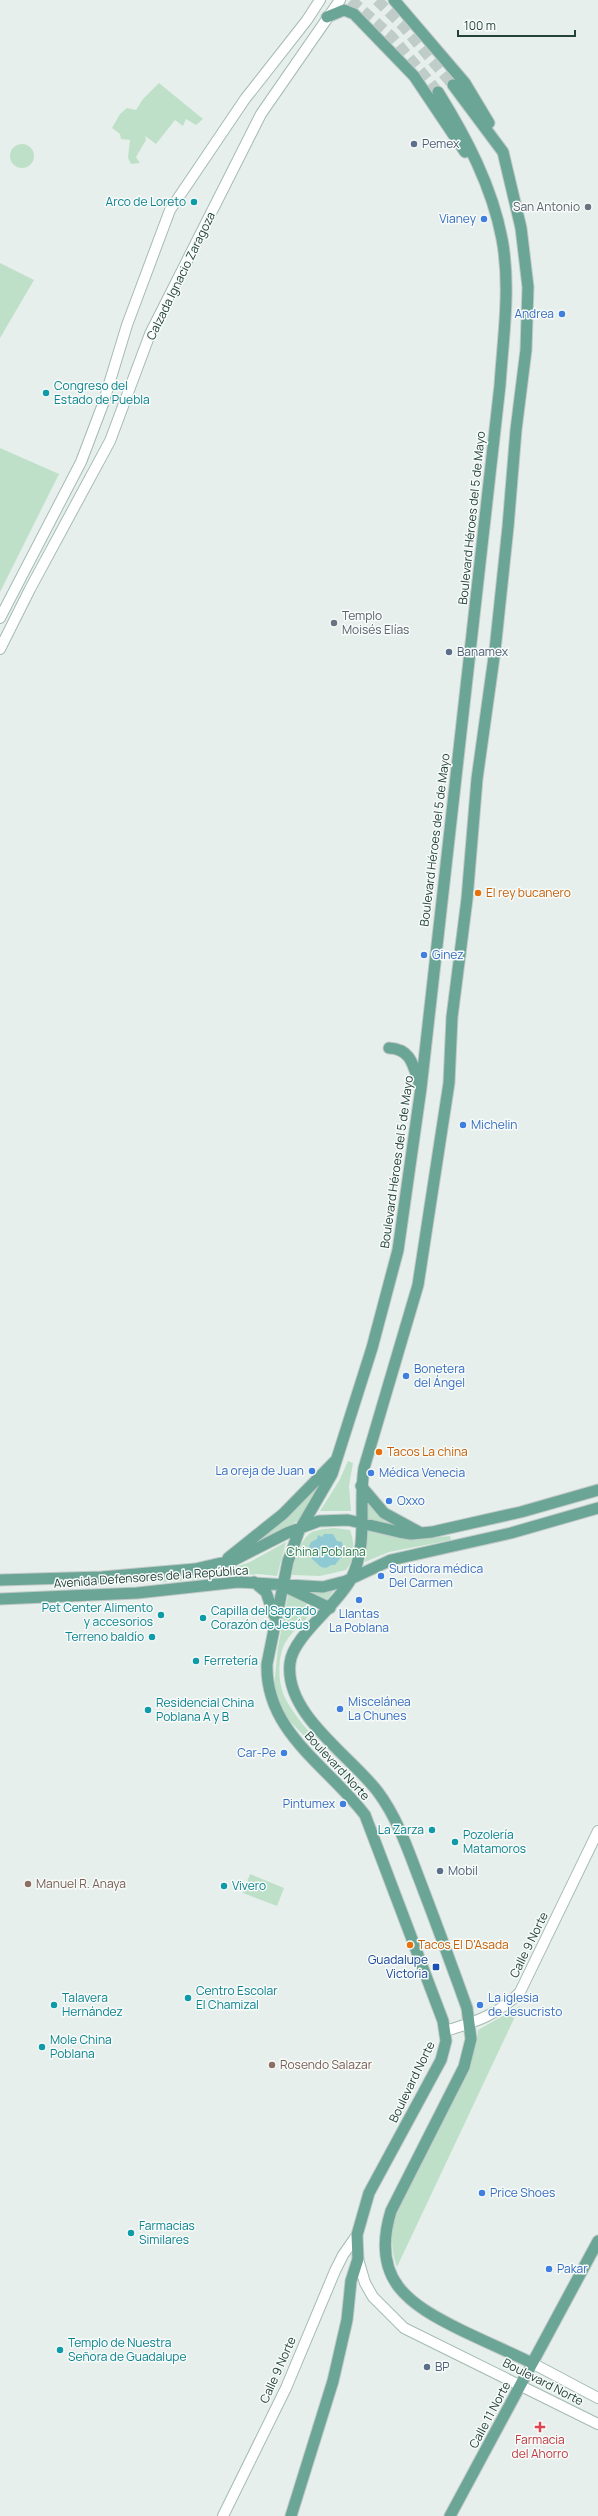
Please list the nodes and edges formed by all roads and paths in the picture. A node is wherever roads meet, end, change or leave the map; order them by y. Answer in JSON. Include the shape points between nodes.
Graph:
{"nodes":[{"id":1,"x":320,"y":0,"type":"edge"},
{"id":2,"x":340,"y":0,"type":"edge"},
{"id":3,"x":394,"y":0,"type":"edge"},
{"id":4,"x":327,"y":17,"type":"junction"},
{"id":5,"x":453,"y":85,"type":"tunnel mouth"},
{"id":6,"x":438,"y":92,"type":"tunnel mouth"},
{"id":7,"x":503,"y":152,"type":"junction"},
{"id":8,"x":488,"y":187,"type":"junction"},
{"id":9,"x":0,"y":618,"type":"edge"},
{"id":10,"x":0,"y":649,"type":"edge"},
{"id":11,"x":389,"y":1048,"type":"dead end"},
{"id":12,"x":421,"y":1088,"type":"junction"},
{"id":13,"x":337,"y":1459,"type":"junction"},
{"id":14,"x":361,"y":1486,"type":"junction"},
{"id":15,"x":598,"y":1490,"type":"edge"},
{"id":16,"x":598,"y":1508,"type":"edge"},
{"id":17,"x":361,"y":1522,"type":"junction"},
{"id":18,"x":302,"y":1527,"type":"junction"},
{"id":19,"x":422,"y":1533,"type":"junction"},
{"id":20,"x":391,"y":1560,"type":"junction"},
{"id":21,"x":218,"y":1565,"type":"junction"},
{"id":22,"x":0,"y":1580,"type":"edge"},
{"id":23,"x":350,"y":1580,"type":"junction"},
{"id":24,"x":253,"y":1581,"type":"junction"},
{"id":25,"x":282,"y":1584,"type":"junction"},
{"id":26,"x":0,"y":1598,"type":"edge"},
{"id":27,"x":330,"y":1608,"type":"junction"},
{"id":28,"x":275,"y":1622,"type":"junction"},
{"id":29,"x":598,"y":1831,"type":"edge"},
{"id":30,"x":470,"y":2024,"type":"junction"},
{"id":31,"x":445,"y":2031,"type":"junction"},
{"id":32,"x":357,"y":2235,"type":"junction"},
{"id":33,"x":598,"y":2241,"type":"edge"},
{"id":34,"x":358,"y":2259,"type":"junction"},
{"id":35,"x":532,"y":2363,"type":"junction"},
{"id":36,"x":520,"y":2385,"type":"junction"},
{"id":37,"x":598,"y":2398,"type":"edge"},
{"id":38,"x":598,"y":2424,"type":"edge"},
{"id":39,"x":223,"y":2516,"type":"edge"},
{"id":40,"x":292,"y":2516,"type":"edge"},
{"id":41,"x":450,"y":2516,"type":"edge"}],
"edges":[{"from":1,"to":9,"type":"main road","via":[[245,99],[170,210],[127,325],[103,404],[81,462]]},
{"from":2,"to":4,"type":"main road","name":"Calzada Ignacio Zaragoza"},
{"from":3,"to":7,"type":"main road","via":[[465,83]]},
{"from":4,"to":8,"type":"main road","via":[[344,10],[354,14],[414,76]]},
{"from":4,"to":10,"type":"main road","name":"Calzada Ignacio Zaragoza","via":[[261,114],[150,334],[110,441]]},
{"from":5,"to":7,"type":"main road"},
{"from":6,"to":8,"type":"main road","name":"Boulevard Héroes del 5 de Mayo","via":[[461,129]]},
{"from":7,"to":14,"type":"main road","via":[[521,228],[528,287],[526,350],[508,527],[477,779],[467,899],[452,1017],[449,1083],[418,1285],[364,1468]]},
{"from":8,"to":12,"type":"main road","name":"Boulevard Héroes del 5 de Mayo","via":[[502,240],[506,284],[500,385]]},
{"from":11,"to":12,"type":"main road","via":[[401,1050],[409,1056]]},
{"from":12,"to":13,"type":"main road","name":"Boulevard Héroes del 5 de Mayo","via":[[398,1250],[370,1356]]},
{"from":13,"to":18,"type":"main road","name":"Boulevard Héroes del 5 de Mayo","via":[[328,1483]]},
{"from":13,"to":21,"type":"main road","via":[[283,1514]]},
{"from":14,"to":17,"type":"main road"},
{"from":14,"to":19,"type":"main road","via":[[384,1513]]},
{"from":15,"to":19,"type":"main road","name":"Avenida Defensores de la República","via":[[521,1512]]},
{"from":16,"to":20,"type":"main road","via":[[511,1533]]},
{"from":17,"to":18,"type":"main road","name":"Avenida Defensores de la República","via":[[333,1520]]},
{"from":17,"to":19,"type":"main road","name":"Avenida Defensores de la República","via":[[399,1532]]},
{"from":17,"to":23,"type":"main road","via":[[362,1547]]},
{"from":18,"to":21,"type":"main road","name":"Avenida Defensores de la República","via":[[248,1554]]},
{"from":18,"to":25,"type":"main road","name":"Boulevard Héroes del 5 de Mayo"},
{"from":20,"to":23,"type":"main road","name":"Avenida Defensores de la República"},
{"from":20,"to":27,"type":"main road"},
{"from":21,"to":22,"type":"main road","name":"Avenida Defensores de la República","via":[[140,1575]]},
{"from":23,"to":25,"type":"main road","name":"Avenida Defensores de la República","via":[[323,1587]]},
{"from":23,"to":27,"type":"main road","name":"Boulevard Norte"},
{"from":24,"to":25,"type":"main road","name":"Avenida Defensores de la República"},
{"from":24,"to":26,"type":"main road","name":"Avenida Defensores de la República","via":[[137,1593]]},
{"from":24,"to":28,"type":"main road","via":[[262,1587],[270,1598]]},
{"from":25,"to":27,"type":"main road"},
{"from":25,"to":28,"type":"main road","name":"Boulevard Norte"},
{"from":27,"to":30,"type":"main road","name":"Boulevard Norte","via":[[295,1647],[290,1663],[292,1686],[302,1709],[370,1782],[392,1815],[430,1908],[467,2008]]},
{"from":28,"to":31,"type":"main road","name":"Boulevard Norte","via":[[267,1679],[275,1710],[291,1734],[365,1815],[428,1978]]},
{"from":29,"to":30,"type":"main road","name":"Calle 9 Norte","via":[[520,1992],[509,2004]]},
{"from":30,"to":31,"type":"main road","name":"Calle 9 Norte"},
{"from":30,"to":35,"type":"main road","name":"Boulevard Norte","via":[[471,2039],[464,2067],[391,2211],[387,2225],[386,2252],[393,2279],[411,2302],[427,2314]]},
{"from":31,"to":32,"type":"main road","name":"Boulevard Norte","via":[[445,2051],[369,2193]]},
{"from":32,"to":34,"type":"main road","name":"Boulevard Norte"},
{"from":32,"to":39,"type":"main road","name":"Calle 9 Norte","via":[[335,2271],[286,2388]]},
{"from":33,"to":35,"type":"main road","name":"Calle 11 Norte"},
{"from":34,"to":36,"type":"main road","name":"Boulevard Norte","via":[[365,2283],[373,2297],[404,2328]]},
{"from":34,"to":40,"type":"main road","via":[[351,2281],[347,2320],[333,2381]]},
{"from":35,"to":36,"type":"main road","name":"Calle 11 Norte"},
{"from":35,"to":37,"type":"main road","name":"Boulevard Norte"},
{"from":36,"to":38,"type":"main road","name":"Boulevard Norte"},
{"from":36,"to":41,"type":"main road","name":"Calle 11 Norte"}]}
